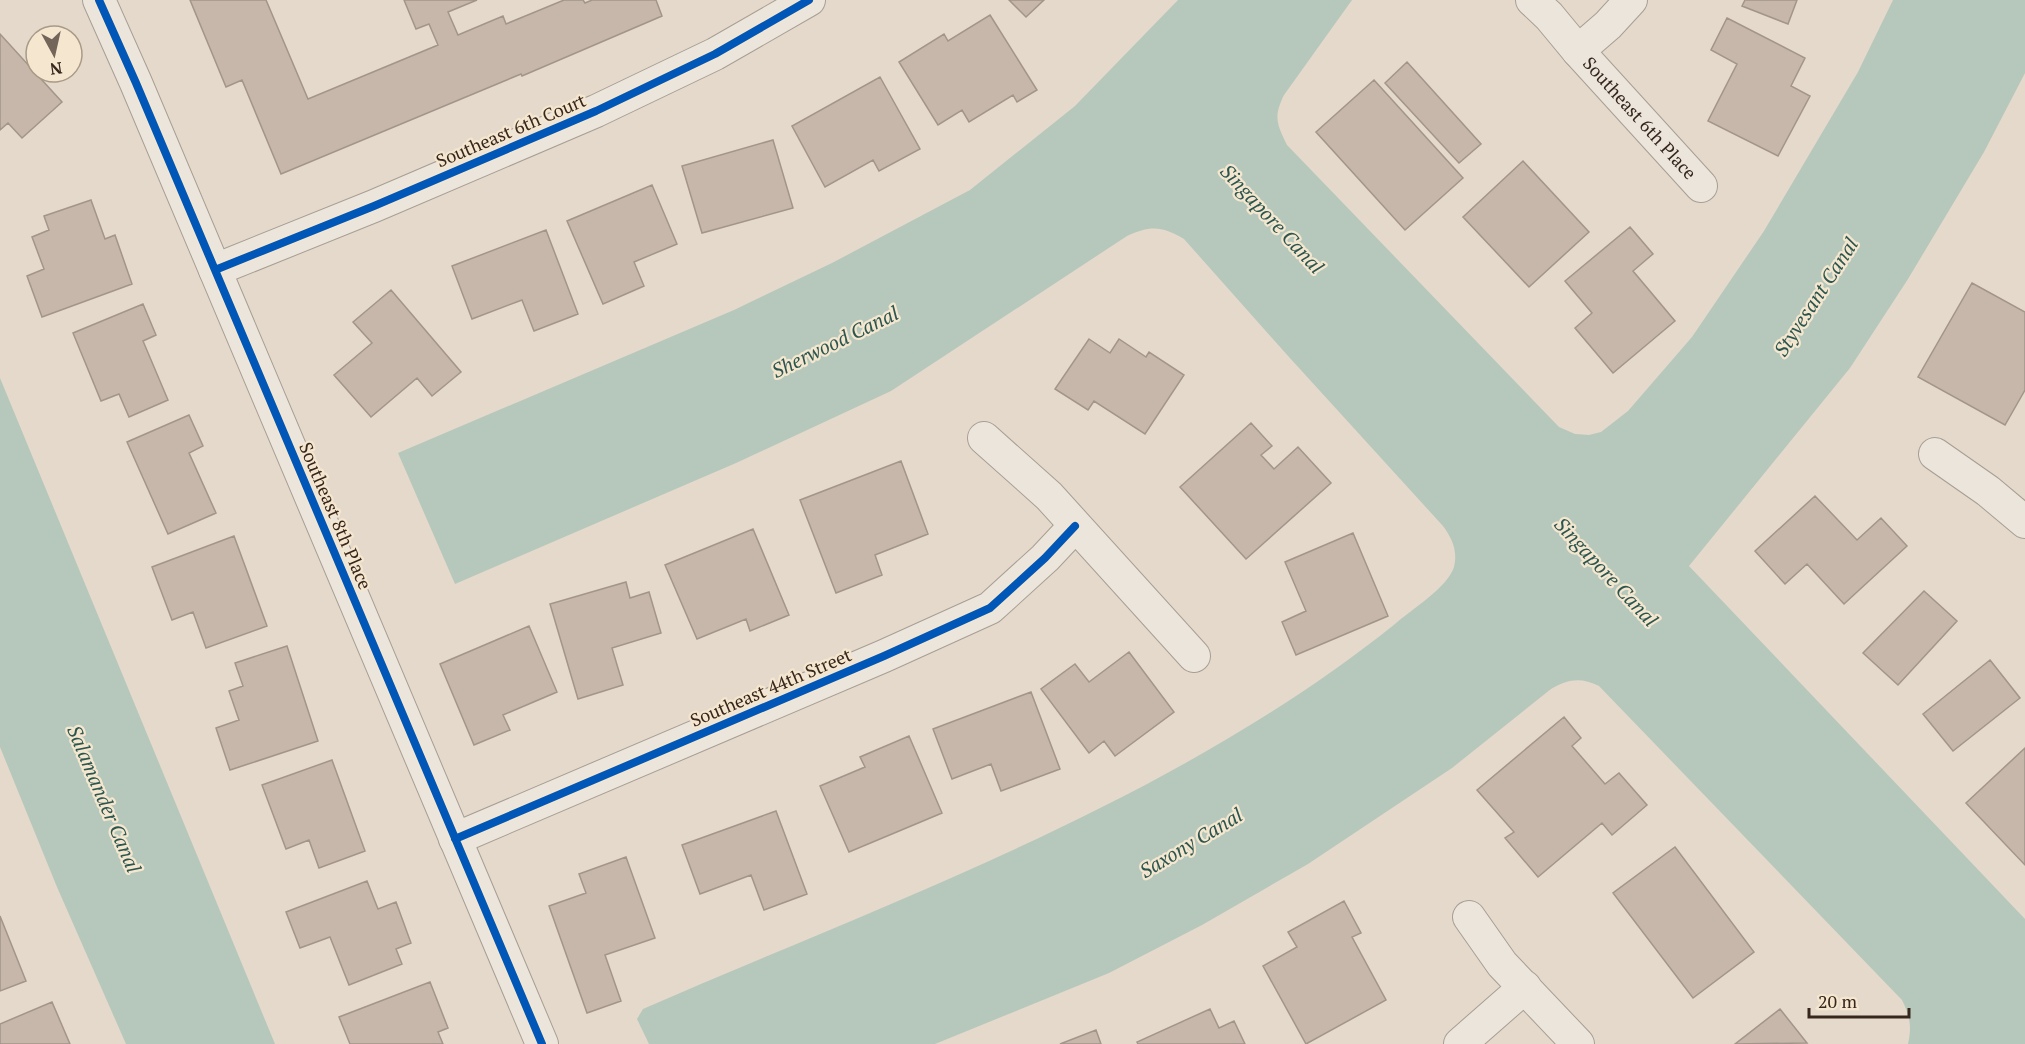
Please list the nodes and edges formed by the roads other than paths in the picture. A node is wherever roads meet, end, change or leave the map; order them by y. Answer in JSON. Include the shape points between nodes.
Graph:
{"nodes":[{"id":1,"x":99,"y":0,"type":"edge"},
{"id":2,"x":809,"y":0,"type":"edge"},
{"id":3,"x":1532,"y":0,"type":"edge"},
{"id":4,"x":1631,"y":0,"type":"edge"},
{"id":5,"x":1578,"y":51,"type":"junction"},
{"id":6,"x":1701,"y":186,"type":"dead end"},
{"id":7,"x":215,"y":270,"type":"junction"},
{"id":8,"x":984,"y":438,"type":"dead end"},
{"id":9,"x":1935,"y":454,"type":"dead end"},
{"id":10,"x":2024,"y":520,"type":"edge"},
{"id":11,"x":1075,"y":526,"type":"junction"},
{"id":12,"x":1194,"y":656,"type":"dead end"},
{"id":13,"x":456,"y":839,"type":"junction"},
{"id":14,"x":1469,"y":917,"type":"dead end"},
{"id":15,"x":1525,"y":987,"type":"junction"},
{"id":16,"x":542,"y":1044,"type":"edge"},
{"id":17,"x":1460,"y":1044,"type":"edge"},
{"id":18,"x":1578,"y":1044,"type":"edge"}],
"edges":[{"from":1,"to":7,"type":"street","name":"Southeast 8th Place"},
{"from":2,"to":7,"type":"street","name":"Southeast 6th Court","via":[[715,54],[596,111]]},
{"from":3,"to":5,"type":"street","name":"Southeast 6th Place"},
{"from":4,"to":5,"type":"street","name":"Southeast 6th Place"},
{"from":5,"to":6,"type":"street","name":"Southeast 6th Place"},
{"from":7,"to":13,"type":"street","name":"Southeast 8th Place"},
{"from":8,"to":11,"type":"street","via":[[1049,496]]},
{"from":9,"to":10,"type":"street"},
{"from":11,"to":12,"type":"street"},
{"from":11,"to":13,"type":"street","name":"Southeast 44th Street","via":[[990,608]]},
{"from":13,"to":16,"type":"street","name":"Southeast 8th Place"},
{"from":14,"to":15,"type":"street","via":[[1502,964]]},
{"from":15,"to":17,"type":"street"},
{"from":15,"to":18,"type":"street"}]}
